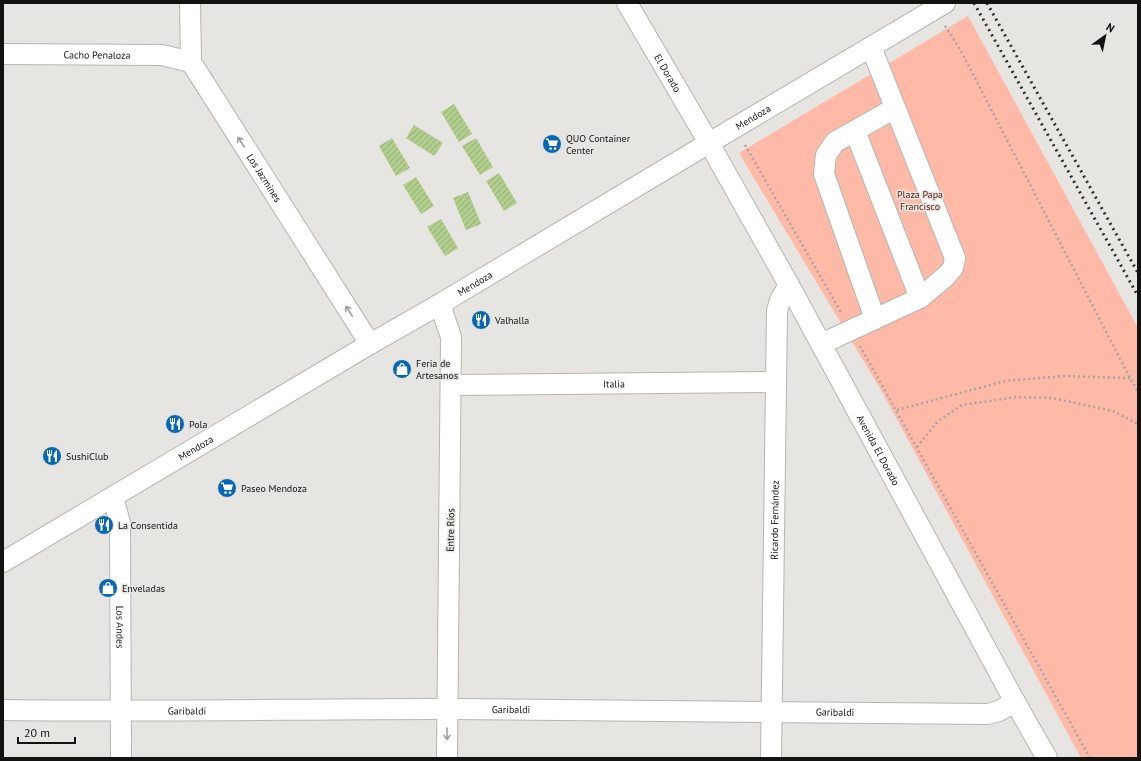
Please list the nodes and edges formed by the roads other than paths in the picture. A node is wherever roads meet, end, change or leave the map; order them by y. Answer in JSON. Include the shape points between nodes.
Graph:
{"nodes":[{"id":1,"x":190,"y":3,"type":"edge"},
{"id":2,"x":627,"y":3,"type":"edge"},
{"id":3,"x":940,"y":6,"type":"edge"},
{"id":4,"x":871,"y":47,"type":"junction"},
{"id":5,"x":3,"y":54,"type":"edge"},
{"id":6,"x":190,"y":62,"type":"junction"},
{"id":7,"x":895,"y":108,"type":"junction"},
{"id":8,"x":855,"y":131,"type":"junction"},
{"id":9,"x":709,"y":142,"type":"junction"},
{"id":10,"x":789,"y":285,"type":"junction"},
{"id":11,"x":920,"y":298,"type":"junction"},
{"id":12,"x":440,"y":304,"type":"junction"},
{"id":13,"x":875,"y":319,"type":"junction"},
{"id":14,"x":370,"y":344,"type":"junction"},
{"id":15,"x":821,"y":344,"type":"junction"},
{"id":16,"x":776,"y":382,"type":"junction"},
{"id":17,"x":451,"y":385,"type":"junction"},
{"id":18,"x":113,"y":496,"type":"junction"},
{"id":19,"x":3,"y":562,"type":"edge"},
{"id":20,"x":1015,"y":702,"type":"junction"},
{"id":21,"x":447,"y":709,"type":"junction"},
{"id":22,"x":3,"y":710,"type":"edge"},
{"id":23,"x":121,"y":711,"type":"junction"},
{"id":24,"x":771,"y":711,"type":"junction"},
{"id":25,"x":121,"y":758,"type":"edge"},
{"id":26,"x":447,"y":758,"type":"edge"},
{"id":27,"x":771,"y":758,"type":"edge"},
{"id":28,"x":1047,"y":758,"type":"edge"}],
"edges":[{"from":1,"to":6,"type":"street"},
{"from":2,"to":9,"type":"street","name":"El Dorado"},
{"from":3,"to":4,"type":"street","name":"Mendoza"},
{"from":4,"to":7,"type":"street"},
{"from":4,"to":9,"type":"street","name":"Mendoza"},
{"from":5,"to":6,"type":"street","name":"Cacho Penaloza","via":[[162,56]]},
{"from":14,"to":6,"type":"street","name":"Los Jazmines","one_way":true},
{"from":7,"to":8,"type":"street"},
{"from":7,"to":11,"type":"street","via":[[955,258],[953,268],[946,276]]},
{"from":8,"to":11,"type":"street"},
{"from":8,"to":13,"type":"street","via":[[836,142],[826,155],[824,174]]},
{"from":9,"to":10,"type":"street","name":"Avenida El Dorado"},
{"from":9,"to":12,"type":"street","name":"Mendoza"},
{"from":10,"to":15,"type":"street","name":"Avenida El Dorado"},
{"from":10,"to":16,"type":"street","name":"Ricardo Fernández","via":[[777,311]]},
{"from":11,"to":13,"type":"street"},
{"from":12,"to":14,"type":"street","name":"Mendoza"},
{"from":12,"to":17,"type":"street","name":"Entre Ríos","via":[[451,337]]},
{"from":13,"to":15,"type":"street"},
{"from":14,"to":18,"type":"street","name":"Mendoza"},
{"from":15,"to":20,"type":"street","name":"Avenida El Dorado"},
{"from":16,"to":17,"type":"street","name":"Italia"},
{"from":16,"to":24,"type":"street","name":"Ricardo Fernández"},
{"from":17,"to":21,"type":"street","name":"Entre Ríos"},
{"from":18,"to":19,"type":"street","name":"Mendoza"},
{"from":18,"to":23,"type":"street","name":"Los Andes","via":[[120,523]]},
{"from":20,"to":24,"type":"street","name":"Garibaldi","via":[[988,714]]},
{"from":20,"to":28,"type":"street","name":"Avenida El Dorado"},
{"from":21,"to":23,"type":"street","name":"Garibaldi"},
{"from":21,"to":24,"type":"street","name":"Garibaldi"},
{"from":21,"to":26,"type":"street","name":"Entre Ríos","one_way":true},
{"from":22,"to":23,"type":"street","name":"Garibaldi"},
{"from":23,"to":25,"type":"street","name":"Los Andes"},
{"from":24,"to":27,"type":"street","name":"Ricardo Fernández"}]}
